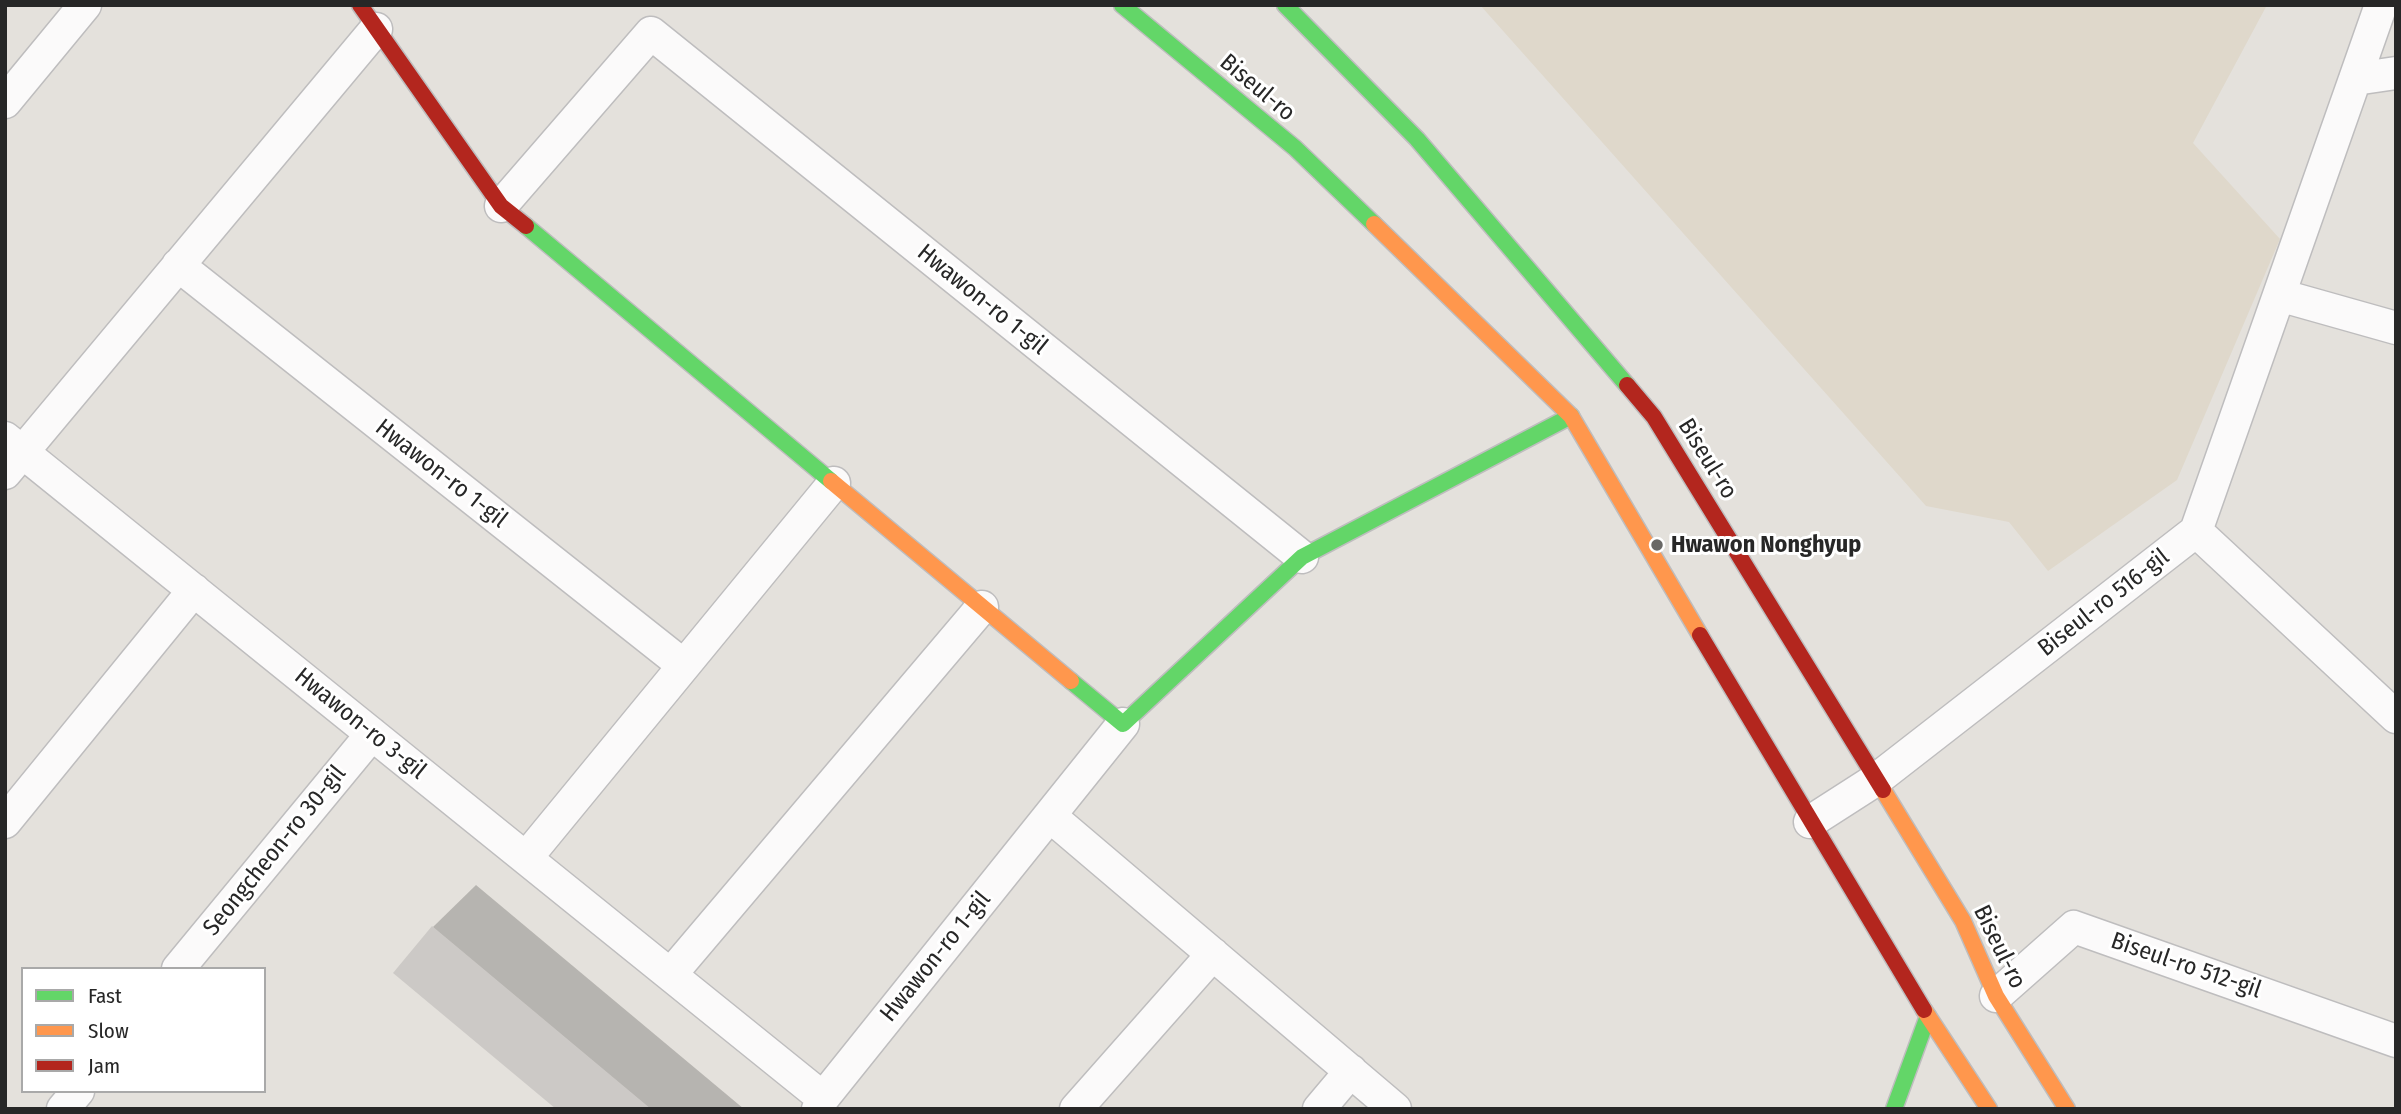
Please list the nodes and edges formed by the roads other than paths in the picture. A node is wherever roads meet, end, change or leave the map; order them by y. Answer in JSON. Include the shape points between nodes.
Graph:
{"nodes":[{"id":1,"x":85,"y":5,"type":"edge"},
{"id":2,"x":1122,"y":5,"type":"edge"},
{"id":3,"x":1285,"y":5,"type":"edge"},
{"id":4,"x":2381,"y":5,"type":"edge"},
{"id":5,"x":368,"y":17,"type":"edge"},
{"id":6,"x":2396,"y":73,"type":"edge"},
{"id":7,"x":2355,"y":79,"type":"junction"},
{"id":8,"x":5,"y":102,"type":"edge"},
{"id":9,"x":501,"y":206,"type":"junction"},
{"id":10,"x":178,"y":265,"type":"junction"},
{"id":11,"x":2279,"y":295,"type":"junction"},
{"id":12,"x":2396,"y":328,"type":"edge"},
{"id":13,"x":1571,"y":416,"type":"junction"},
{"id":14,"x":11,"y":454,"type":"edge"},
{"id":15,"x":834,"y":483,"type":"junction"},
{"id":16,"x":2196,"y":531,"type":"junction"},
{"id":17,"x":1302,"y":557,"type":"junction"},
{"id":18,"x":194,"y":590,"type":"junction"},
{"id":19,"x":982,"y":607,"type":"junction"},
{"id":20,"x":683,"y":665,"type":"junction"},
{"id":21,"x":2396,"y":717,"type":"edge"},
{"id":22,"x":1123,"y":724,"type":"junction"},
{"id":23,"x":372,"y":734,"type":"junction"},
{"id":24,"x":1878,"y":779,"type":"junction"},
{"id":25,"x":1050,"y":816,"type":"junction"},
{"id":26,"x":5,"y":822,"type":"edge"},
{"id":27,"x":1810,"y":822,"type":"junction"},
{"id":28,"x":526,"y":858,"type":"junction"},
{"id":29,"x":1213,"y":954,"type":"junction"},
{"id":30,"x":180,"y":967,"type":"edge"},
{"id":31,"x":671,"y":974,"type":"junction"},
{"id":32,"x":1996,"y":996,"type":"junction"},
{"id":33,"x":1928,"y":1016,"type":"junction"},
{"id":34,"x":2396,"y":1041,"type":"edge"},
{"id":35,"x":1350,"y":1071,"type":"junction"},
{"id":36,"x":76,"y":1093,"type":"edge"},
{"id":37,"x":820,"y":1103,"type":"edge"},
{"id":38,"x":63,"y":1109,"type":"edge"},
{"id":39,"x":1076,"y":1109,"type":"edge"},
{"id":40,"x":1320,"y":1109,"type":"edge"},
{"id":41,"x":1395,"y":1109,"type":"edge"},
{"id":42,"x":1894,"y":1109,"type":"edge"},
{"id":43,"x":1989,"y":1109,"type":"edge"},
{"id":44,"x":2067,"y":1109,"type":"edge"}],
"edges":[{"from":1,"to":8,"type":"street"},
{"from":2,"to":13,"type":"main road","name":"Biseul-ro","via":[[1295,148]]},
{"from":3,"to":24,"type":"main road","name":"Biseul-ro","via":[[1416,139],[1654,417]]},
{"from":4,"to":7,"type":"street"},
{"from":5,"to":9,"type":"main road"},
{"from":5,"to":10,"type":"street"},
{"from":6,"to":7,"type":"street"},
{"from":7,"to":11,"type":"street"},
{"from":9,"to":15,"type":"main road"},
{"from":9,"to":17,"type":"street","name":"Hwawon-ro 1-gil","via":[[651,33]]},
{"from":10,"to":14,"type":"street"},
{"from":10,"to":20,"type":"street","name":"Hwawon-ro 1-gil"},
{"from":11,"to":12,"type":"street"},
{"from":11,"to":16,"type":"street"},
{"from":13,"to":17,"type":"main road"},
{"from":13,"to":27,"type":"main road","name":"Biseul-ro"},
{"from":14,"to":18,"type":"street","name":"Hwawon-ro 3-gil"},
{"from":15,"to":19,"type":"main road"},
{"from":15,"to":20,"type":"street"},
{"from":16,"to":21,"type":"street"},
{"from":16,"to":24,"type":"street","name":"Biseul-ro 516-gil"},
{"from":17,"to":22,"type":"main road","name":"Hwawon-ro 1-gil"},
{"from":18,"to":23,"type":"street","name":"Hwawon-ro 3-gil"},
{"from":18,"to":26,"type":"street"},
{"from":19,"to":22,"type":"main road"},
{"from":19,"to":31,"type":"street"},
{"from":20,"to":28,"type":"street"},
{"from":22,"to":25,"type":"street","name":"Hwawon-ro 1-gil"},
{"from":23,"to":28,"type":"street","name":"Hwawon-ro 3-gil"},
{"from":23,"to":30,"type":"street","name":"Seongcheon-ro 30-gil"},
{"from":24,"to":27,"type":"street","name":"Biseul-ro 516-gil"},
{"from":24,"to":32,"type":"main road","name":"Biseul-ro","via":[[1963,921]]},
{"from":25,"to":29,"type":"street"},
{"from":25,"to":37,"type":"street","name":"Hwawon-ro 1-gil"},
{"from":27,"to":33,"type":"main road","name":"Biseul-ro"},
{"from":28,"to":31,"type":"street","name":"Hwawon-ro 3-gil"},
{"from":29,"to":35,"type":"street"},
{"from":29,"to":39,"type":"street"},
{"from":31,"to":37,"type":"street","name":"Hwawon-ro 3-gil"},
{"from":32,"to":34,"type":"street","name":"Biseul-ro 512-gil","via":[[2074,927]]},
{"from":32,"to":44,"type":"main road","name":"Biseul-ro"},
{"from":33,"to":42,"type":"main road"},
{"from":33,"to":43,"type":"main road","name":"Biseul-ro"},
{"from":35,"to":40,"type":"street"},
{"from":35,"to":41,"type":"street"},
{"from":36,"to":38,"type":"street"}]}
